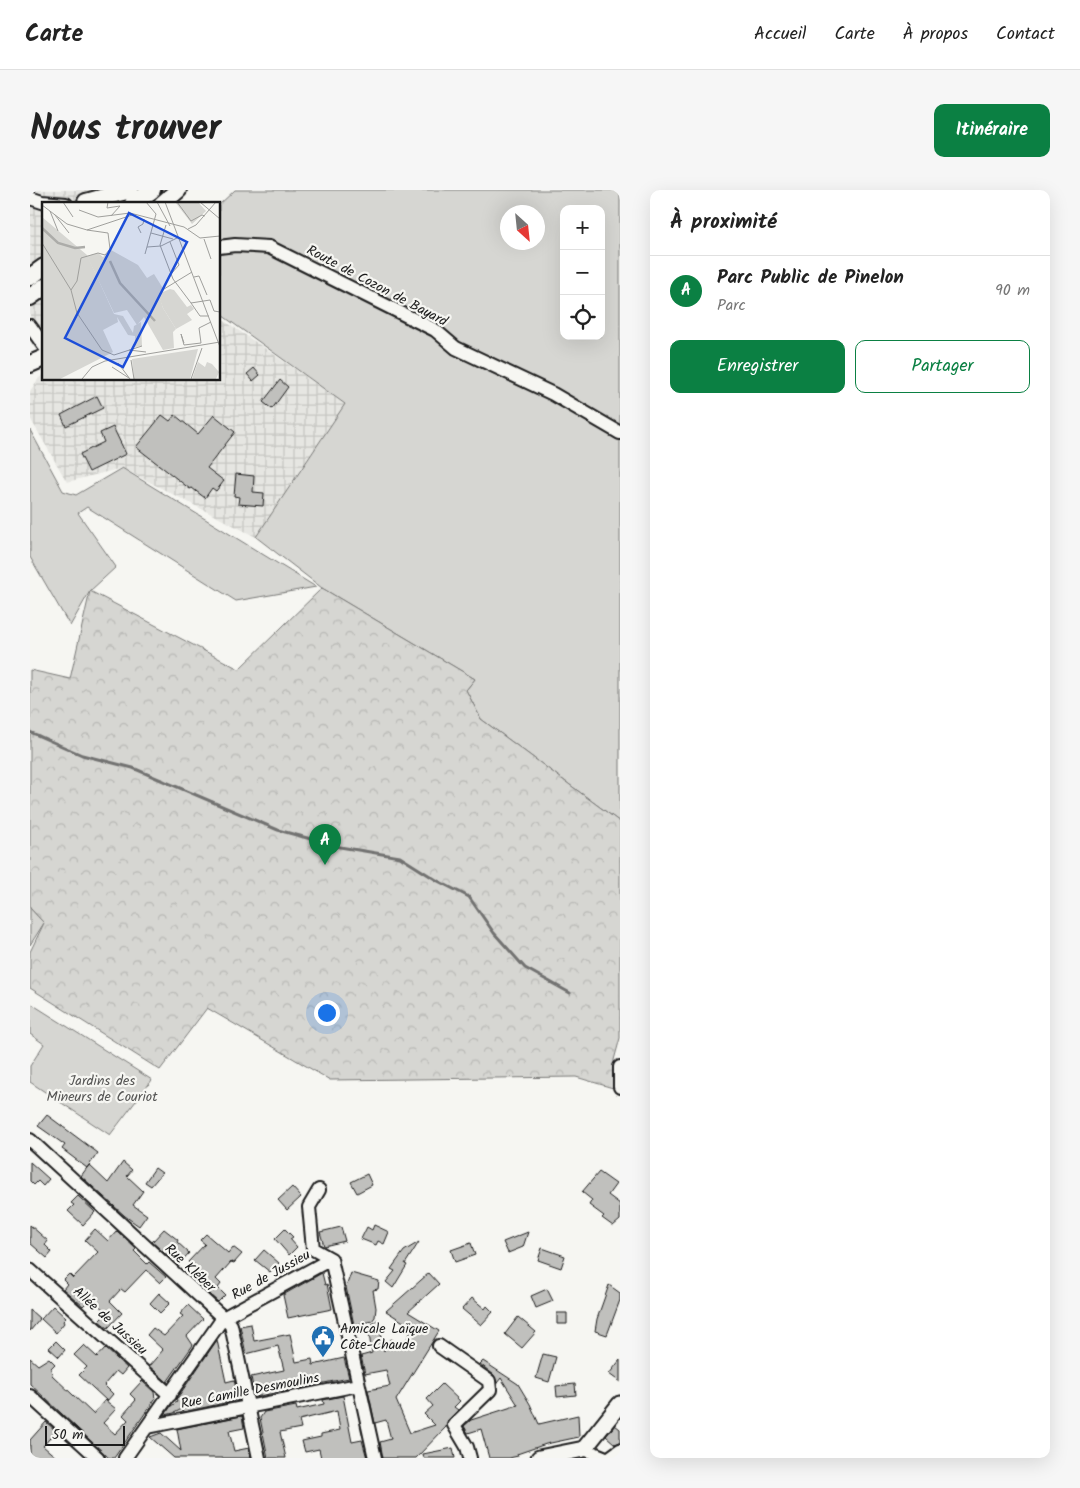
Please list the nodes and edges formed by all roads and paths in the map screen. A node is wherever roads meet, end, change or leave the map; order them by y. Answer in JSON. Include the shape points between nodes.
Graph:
{"nodes":[{"id":1,"x":130,"y":190,"type":"edge"},
{"id":2,"x":152,"y":190,"type":"edge"},
{"id":3,"x":178,"y":190,"type":"edge"},
{"id":4,"x":30,"y":198,"type":"edge"},
{"id":5,"x":42,"y":202,"type":"edge"},
{"id":6,"x":84,"y":202,"type":"edge"},
{"id":7,"x":136,"y":202,"type":"edge"},
{"id":8,"x":164,"y":202,"type":"edge"},
{"id":9,"x":220,"y":247,"type":"edge"},
{"id":10,"x":42,"y":268,"type":"edge"},
{"id":11,"x":30,"y":277,"type":"edge"},
{"id":12,"x":42,"y":288,"type":"edge"},
{"id":13,"x":30,"y":297,"type":"edge"},
{"id":14,"x":30,"y":326,"type":"edge"},
{"id":15,"x":42,"y":343,"type":"edge"},
{"id":16,"x":42,"y":359,"type":"edge"},
{"id":17,"x":30,"y":364,"type":"edge"},
{"id":18,"x":620,"y":433,"type":"edge"},
{"id":19,"x":620,"y":1067,"type":"edge"},
{"id":20,"x":620,"y":1087,"type":"edge"},
{"id":21,"x":30,"y":1140,"type":"edge"},
{"id":22,"x":319,"y":1190,"type":"dead end"},
{"id":23,"x":331,"y":1259,"type":"junction"},
{"id":24,"x":30,"y":1270,"type":"edge"},
{"id":25,"x":223,"y":1318,"type":"junction"},
{"id":26,"x":439,"y":1346,"type":"dead end"},
{"id":27,"x":358,"y":1385,"type":"junction"},
{"id":28,"x":170,"y":1395,"type":"junction"},
{"id":29,"x":30,"y":1396,"type":"edge"},
{"id":30,"x":620,"y":1404,"type":"edge"},
{"id":31,"x":248,"y":1407,"type":"junction"},
{"id":32,"x":147,"y":1427,"type":"junction"},
{"id":33,"x":584,"y":1449,"type":"junction"},
{"id":34,"x":620,"y":1450,"type":"edge"},
{"id":35,"x":98,"y":1458,"type":"edge"},
{"id":36,"x":126,"y":1458,"type":"edge"},
{"id":37,"x":259,"y":1458,"type":"edge"},
{"id":38,"x":375,"y":1458,"type":"edge"},
{"id":39,"x":470,"y":1458,"type":"edge"},
{"id":40,"x":539,"y":1458,"type":"edge"},
{"id":41,"x":608,"y":1458,"type":"edge"}],
"edges":[{"from":1,"to":6,"type":"main road"},
{"from":2,"to":7,"type":"main road"},
{"from":3,"to":8,"type":"main road"},
{"from":4,"to":5,"type":"street"},
{"from":9,"to":18,"type":"street","name":"Route de Cozon de Bayard","via":[[269,247],[435,330],[456,348],[553,394]]},
{"from":10,"to":11,"type":"main road"},
{"from":12,"to":13,"type":"main road"},
{"from":14,"to":15,"type":"street"},
{"from":16,"to":17,"type":"main road"},
{"from":19,"to":20,"type":"street"},
{"from":21,"to":25,"type":"street","name":"Rue Kléber"},
{"from":22,"to":23,"type":"street","name":"Rue de Jussieu","via":[[309,1208],[313,1249]]},
{"from":23,"to":25,"type":"street","name":"Rue de Jussieu"},
{"from":23,"to":27,"type":"street"},
{"from":24,"to":28,"type":"street","name":"Allée de Jussieu"},
{"from":25,"to":28,"type":"street","name":"Rue de Jussieu"},
{"from":25,"to":31,"type":"street","name":"Rue Kléber","via":[[231,1325]]},
{"from":26,"to":39,"type":"street","via":[[489,1381],[490,1390],[454,1425]]},
{"from":27,"to":31,"type":"street","name":"Rue Camille Desmoulins"},
{"from":27,"to":38,"type":"street"},
{"from":28,"to":32,"type":"street","name":"Rue de Jussieu"},
{"from":29,"to":35,"type":"street"},
{"from":30,"to":33,"type":"street"},
{"from":31,"to":32,"type":"street","name":"Rue Camille Desmoulins"},
{"from":31,"to":37,"type":"street","name":"Rue Kléber"},
{"from":32,"to":36,"type":"street","name":"Rue de Jussieu"},
{"from":33,"to":40,"type":"street"},
{"from":33,"to":41,"type":"street"},
{"from":34,"to":41,"type":"street"}]}
